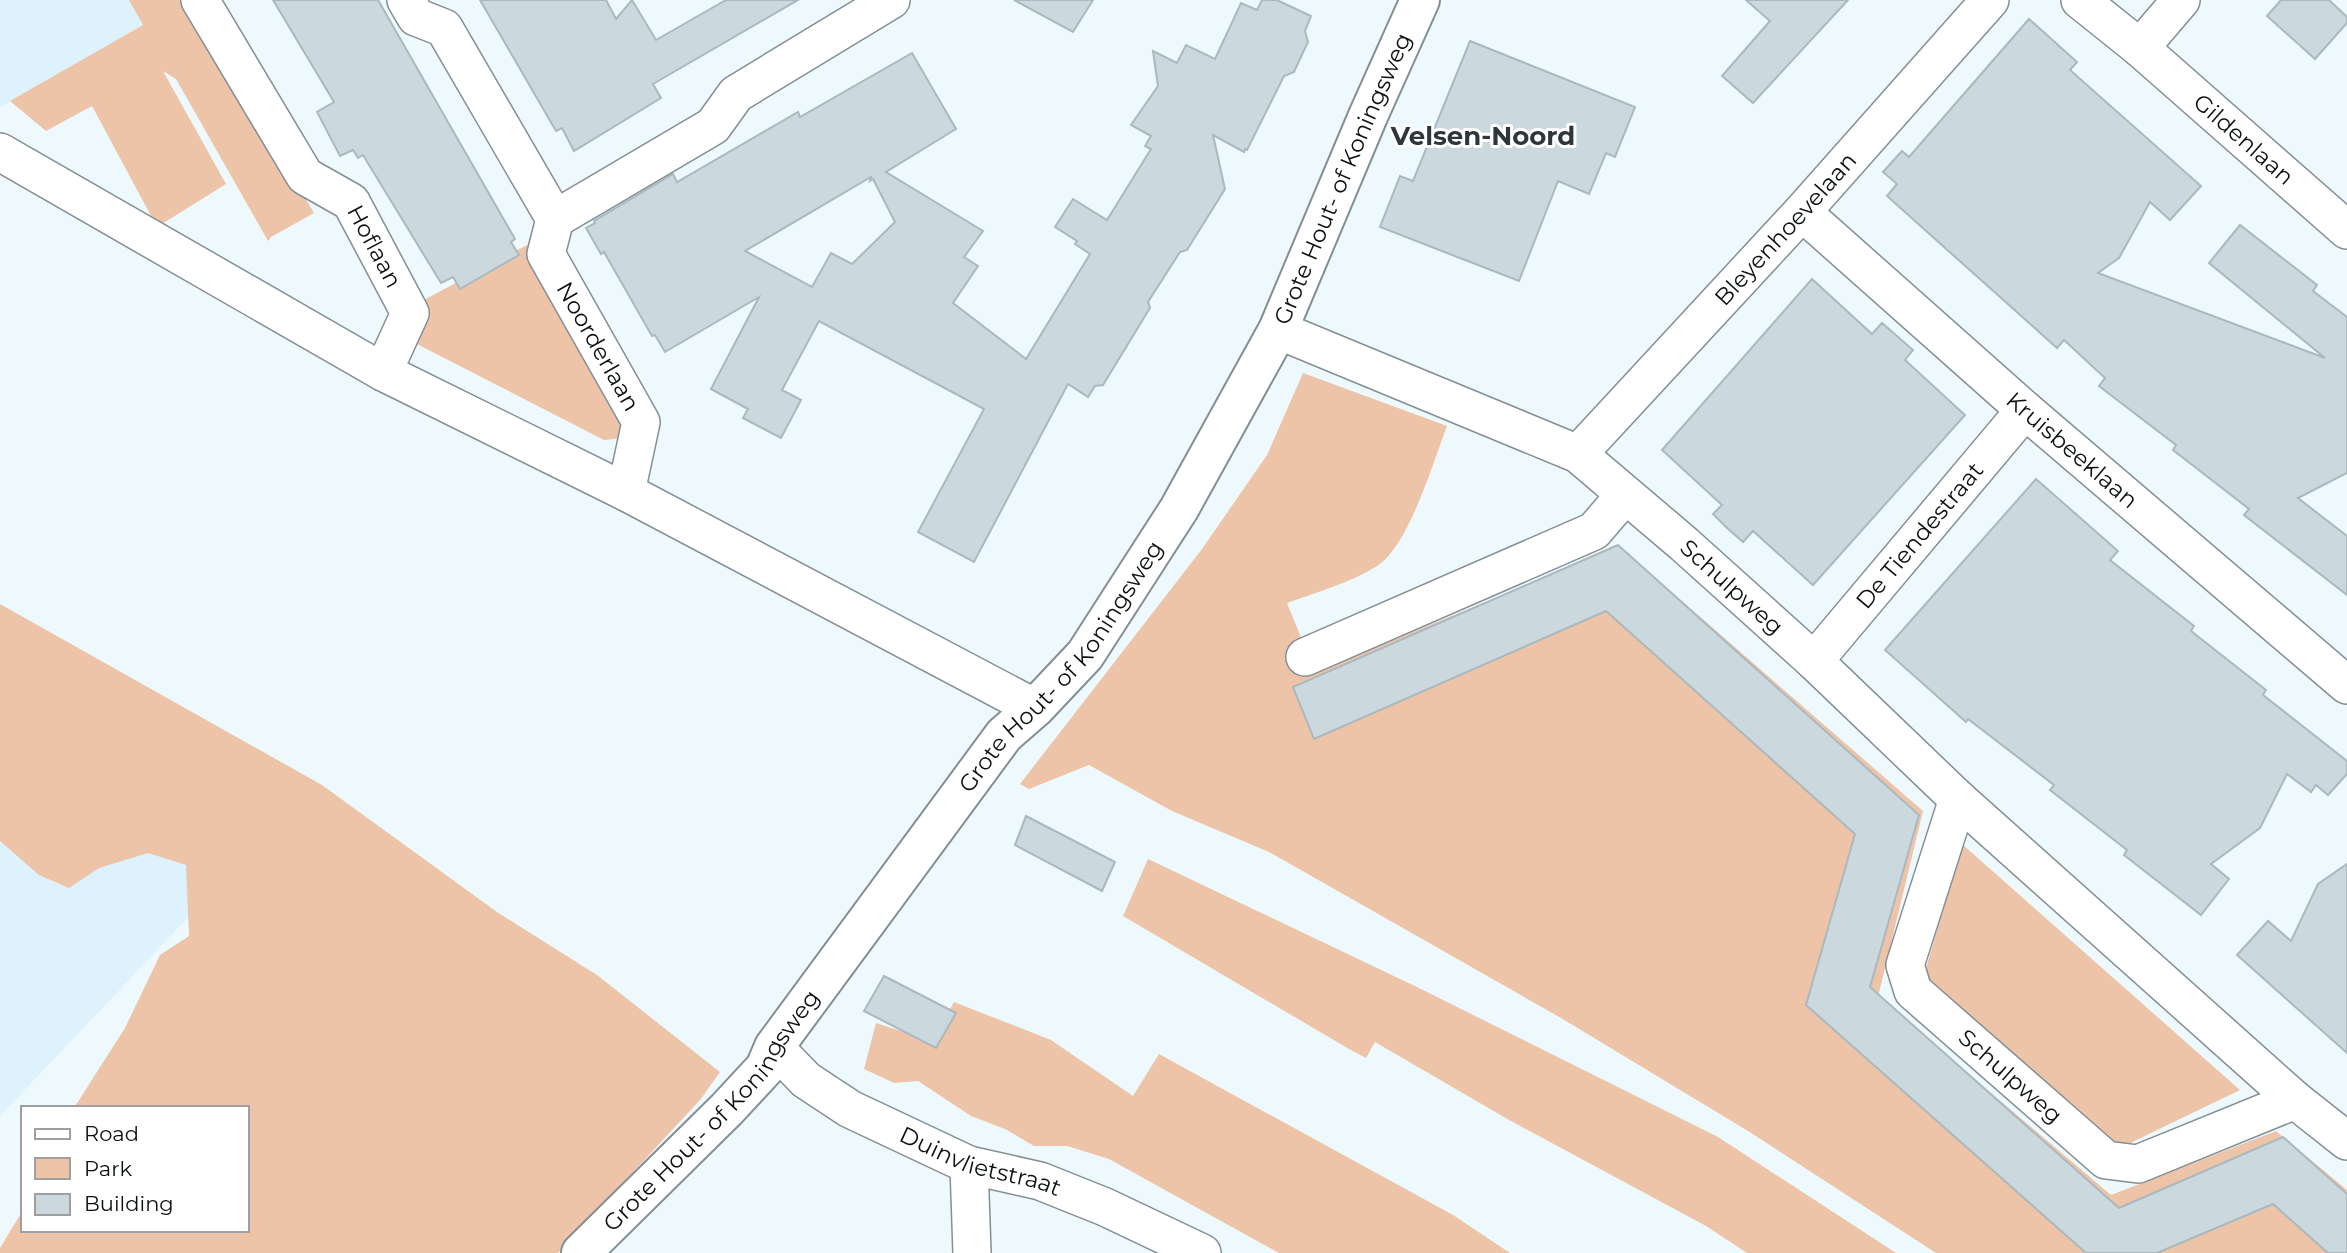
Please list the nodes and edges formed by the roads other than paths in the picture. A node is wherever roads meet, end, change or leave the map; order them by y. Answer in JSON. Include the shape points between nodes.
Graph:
{"nodes":[{"id":1,"x":200,"y":0,"type":"edge"},
{"id":2,"x":406,"y":0,"type":"edge"},
{"id":3,"x":891,"y":0,"type":"edge"},
{"id":4,"x":1420,"y":0,"type":"edge"},
{"id":5,"x":1990,"y":0,"type":"edge"},
{"id":6,"x":2080,"y":0,"type":"edge"},
{"id":7,"x":2181,"y":0,"type":"edge"},
{"id":8,"x":2140,"y":48,"type":"junction"},
{"id":9,"x":0,"y":152,"type":"edge"},
{"id":10,"x":1802,"y":212,"type":"junction"},
{"id":11,"x":555,"y":219,"type":"junction"},
{"id":12,"x":2347,"y":230,"type":"edge"},
{"id":13,"x":1279,"y":330,"type":"junction"},
{"id":14,"x":383,"y":372,"type":"junction"},
{"id":15,"x":2025,"y":410,"type":"junction"},
{"id":16,"x":1578,"y":454,"type":"junction"},
{"id":17,"x":626,"y":492,"type":"junction"},
{"id":18,"x":1625,"y":495,"type":"junction"},
{"id":19,"x":1305,"y":657,"type":"dead end"},
{"id":20,"x":1814,"y":661,"type":"junction"},
{"id":21,"x":2347,"y":685,"type":"edge"},
{"id":22,"x":1035,"y":708,"type":"junction"},
{"id":23,"x":1958,"y":799,"type":"junction"},
{"id":24,"x":774,"y":1047,"type":"junction"},
{"id":25,"x":2295,"y":1100,"type":"junction"},
{"id":26,"x":2347,"y":1141,"type":"edge"},
{"id":27,"x":970,"y":1165,"type":"junction"},
{"id":28,"x":580,"y":1253,"type":"edge"},
{"id":29,"x":972,"y":1253,"type":"edge"},
{"id":30,"x":1202,"y":1253,"type":"edge"}],
"edges":[{"from":1,"to":14,"type":"street","name":"Hoflaan","via":[[305,176],[351,202],[410,313]]},
{"from":2,"to":11,"type":"street","via":[[416,16],[444,28]]},
{"from":3,"to":11,"type":"street","via":[[736,94],[713,126]]},
{"from":4,"to":13,"type":"street","name":"Grote Hout- of Koningsweg"},
{"from":5,"to":10,"type":"street","name":"Bleyenhoevelaan"},
{"from":6,"to":8,"type":"street","name":"Gildenlaan"},
{"from":7,"to":8,"type":"street"},
{"from":8,"to":12,"type":"street","name":"Gildenlaan"},
{"from":9,"to":14,"type":"street"},
{"from":10,"to":15,"type":"street","name":"Kruisbeeklaan"},
{"from":10,"to":16,"type":"street","name":"Bleyenhoevelaan"},
{"from":11,"to":17,"type":"street","name":"Noorderlaan","via":[[546,254],[641,422]]},
{"from":13,"to":16,"type":"street","name":"Schulpweg"},
{"from":13,"to":22,"type":"street","name":"Grote Hout- of Koningsweg","via":[[1178,509],[1085,654]]},
{"from":14,"to":17,"type":"street"},
{"from":15,"to":20,"type":"street","name":"De Tiendestraat"},
{"from":15,"to":21,"type":"street","name":"Kruisbeeklaan"},
{"from":16,"to":18,"type":"street","name":"Schulpweg"},
{"from":17,"to":22,"type":"street"},
{"from":18,"to":19,"type":"street","via":[[1594,531]]},
{"from":18,"to":20,"type":"street","name":"Schulpweg"},
{"from":20,"to":23,"type":"street","name":"Schulpweg"},
{"from":22,"to":24,"type":"street","name":"Grote Hout- of Koningsweg","via":[[1004,735]]},
{"from":23,"to":25,"type":"street","name":"Schulpweg"},
{"from":23,"to":25,"type":"street","name":"Schulpweg","via":[[1905,965],[1913,991],[2106,1160],[2138,1164]]},
{"from":24,"to":27,"type":"street","name":"Duinvlietstraat","via":[[807,1080],[850,1109]]},
{"from":24,"to":28,"type":"street","name":"Grote Hout- of Koningsweg","via":[[765,1068],[727,1110]]},
{"from":25,"to":26,"type":"street","name":"Schulpweg"},
{"from":27,"to":29,"type":"street"},
{"from":27,"to":30,"type":"street","name":"Duinvlietstraat","via":[[1040,1181]]}]}
